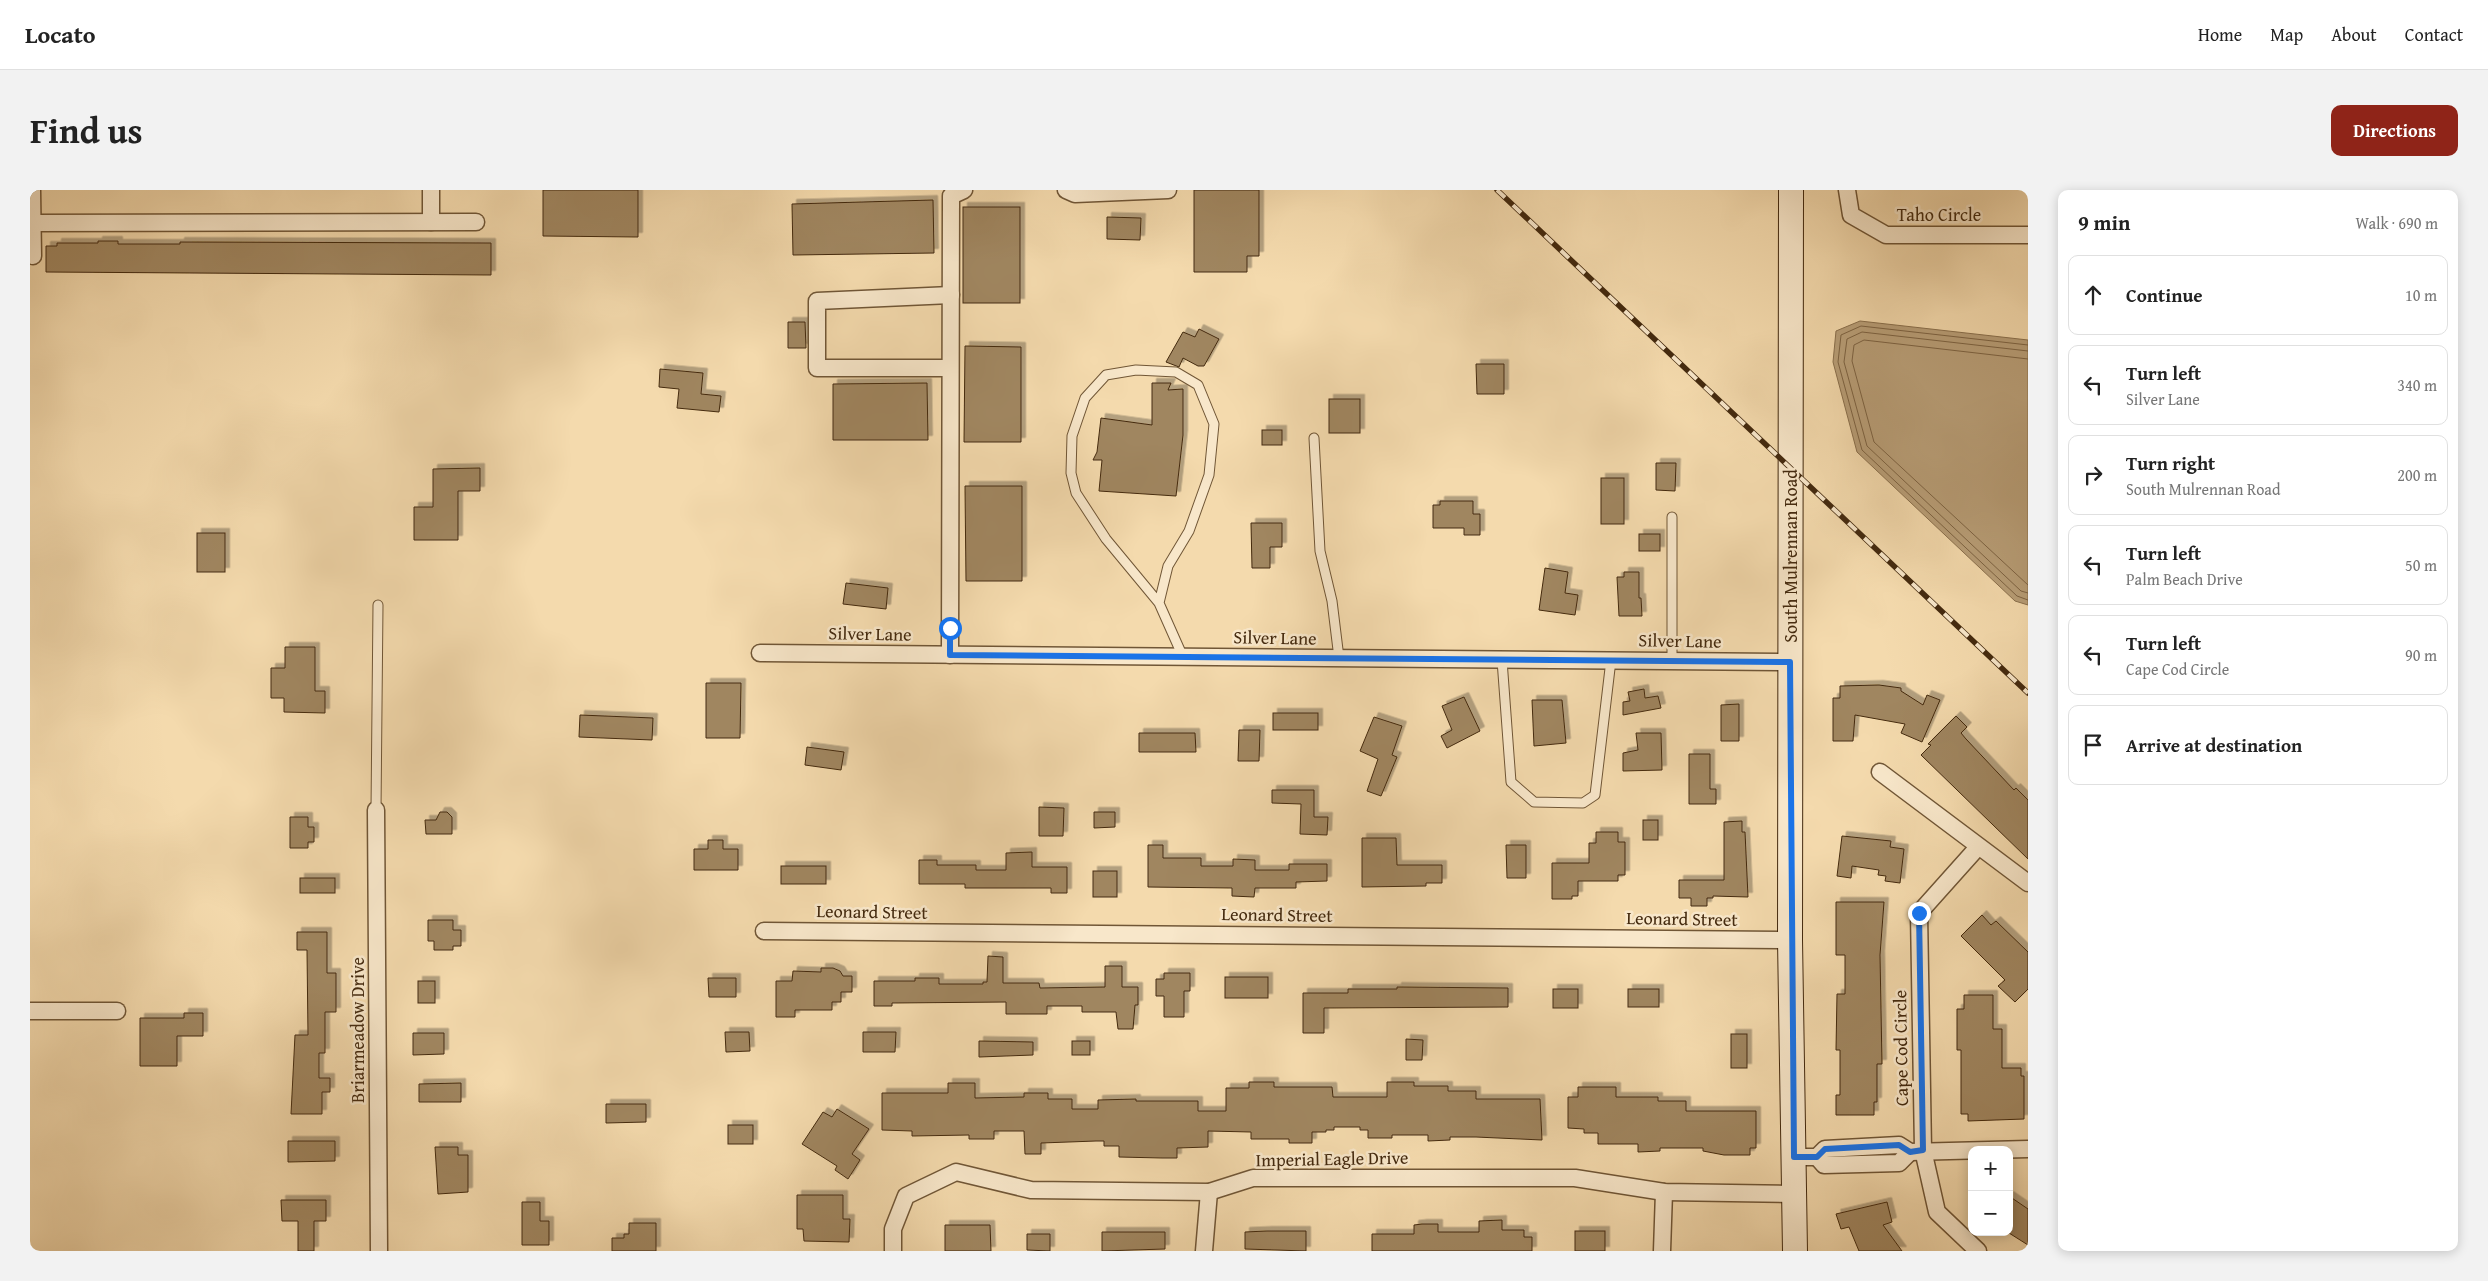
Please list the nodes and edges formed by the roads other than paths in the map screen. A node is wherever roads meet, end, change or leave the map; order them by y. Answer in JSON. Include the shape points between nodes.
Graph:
{"nodes":[{"id":1,"x":32,"y":190,"type":"edge"},
{"id":2,"x":431,"y":190,"type":"edge"},
{"id":3,"x":964,"y":190,"type":"edge"},
{"id":4,"x":1066,"y":190,"type":"edge"},
{"id":5,"x":1168,"y":190,"type":"edge"},
{"id":6,"x":1791,"y":190,"type":"edge"},
{"id":7,"x":1847,"y":190,"type":"edge"},
{"id":8,"x":431,"y":222,"type":"junction"},
{"id":9,"x":476,"y":222,"type":"dead end"},
{"id":10,"x":33,"y":223,"type":"junction"},
{"id":11,"x":2028,"y":235,"type":"edge"},
{"id":12,"x":33,"y":256,"type":"dead end"},
{"id":13,"x":950,"y":295,"type":"junction"},
{"id":14,"x":950,"y":368,"type":"junction"},
{"id":15,"x":1314,"y":438,"type":"dead end"},
{"id":16,"x":1672,"y":517,"type":"dead end"},
{"id":17,"x":1159,"y":603,"type":"junction"},
{"id":18,"x":378,"y":605,"type":"dead end"},
{"id":19,"x":760,"y":653,"type":"dead end"},
{"id":20,"x":950,"y":655,"type":"junction"},
{"id":21,"x":1183,"y":657,"type":"junction"},
{"id":22,"x":1339,"y":658,"type":"junction"},
{"id":23,"x":1502,"y":660,"type":"junction"},
{"id":24,"x":1611,"y":660,"type":"junction"},
{"id":25,"x":1672,"y":661,"type":"junction"},
{"id":26,"x":1790,"y":662,"type":"junction"},
{"id":27,"x":1880,"y":772,"type":"dead end"},
{"id":28,"x":376,"y":810,"type":"joint"},
{"id":29,"x":1978,"y":847,"type":"junction"},
{"id":30,"x":2028,"y":883,"type":"edge"},
{"id":31,"x":764,"y":931,"type":"dead end"},
{"id":32,"x":1790,"y":940,"type":"junction"},
{"id":33,"x":30,"y":1011,"type":"edge"},
{"id":34,"x":117,"y":1011,"type":"dead end"},
{"id":35,"x":2028,"y":1149,"type":"edge"},
{"id":36,"x":1917,"y":1151,"type":"junction"},
{"id":37,"x":1805,"y":1157,"type":"junction"},
{"id":38,"x":1209,"y":1192,"type":"junction"},
{"id":39,"x":1664,"y":1192,"type":"junction"},
{"id":40,"x":1794,"y":1194,"type":"junction"},
{"id":41,"x":379,"y":1251,"type":"edge"},
{"id":42,"x":893,"y":1251,"type":"edge"},
{"id":43,"x":1204,"y":1251,"type":"edge"},
{"id":44,"x":1662,"y":1251,"type":"edge"},
{"id":45,"x":1795,"y":1251,"type":"edge"},
{"id":46,"x":1978,"y":1251,"type":"edge"}],
"edges":[{"from":1,"to":10,"type":"street"},
{"from":2,"to":8,"type":"street"},
{"from":3,"to":13,"type":"street","via":[[951,196]]},
{"from":4,"to":5,"type":"street","via":[[1075,194]]},
{"from":6,"to":26,"type":"street","name":"South Mulrennan Road"},
{"from":7,"to":11,"type":"street","name":"Taho Circle","via":[[1851,215],[1886,235]]},
{"from":8,"to":9,"type":"street"},
{"from":8,"to":10,"type":"street"},
{"from":10,"to":12,"type":"street"},
{"from":13,"to":14,"type":"street"},
{"from":13,"to":14,"type":"street","via":[[818,301],[816,368]]},
{"from":14,"to":20,"type":"street"},
{"from":15,"to":22,"type":"lane","via":[[1320,551],[1332,601]]},
{"from":16,"to":25,"type":"lane"},
{"from":17,"to":17,"type":"lane","via":[[1168,566],[1189,531],[1210,475],[1214,424],[1198,385],[1176,372],[1136,370],[1106,375],[1085,398],[1072,436],[1071,473],[1076,493],[1106,539]]},
{"from":17,"to":21,"type":"lane"},
{"from":18,"to":28,"type":"lane"},
{"from":19,"to":20,"type":"street","name":"Silver Lane"},
{"from":20,"to":21,"type":"street","name":"Silver Lane"},
{"from":21,"to":22,"type":"street","name":"Silver Lane"},
{"from":22,"to":23,"type":"street","name":"Silver Lane"},
{"from":23,"to":24,"type":"street","name":"Silver Lane"},
{"from":23,"to":24,"type":"lane","via":[[1511,782],[1534,802],[1583,803],[1595,795]]},
{"from":24,"to":25,"type":"street","name":"Silver Lane"},
{"from":25,"to":26,"type":"street","name":"Silver Lane"},
{"from":26,"to":32,"type":"street","name":"South Mulrennan Road"},
{"from":27,"to":29,"type":"street"},
{"from":28,"to":41,"type":"street","name":"Briarmeadow Drive"},
{"from":29,"to":30,"type":"street"},
{"from":29,"to":36,"type":"street","name":"Cape Cod Circle","via":[[1919,913]]},
{"from":31,"to":32,"type":"street","name":"Leonard Street"},
{"from":32,"to":37,"type":"street","name":"South Mulrennan Road"},
{"from":33,"to":34,"type":"street"},
{"from":35,"to":36,"type":"street"},
{"from":36,"to":37,"type":"street","via":[[1899,1162],[1824,1165]]},
{"from":36,"to":46,"type":"street","name":"Cape Cod Circle","via":[[1937,1212]]},
{"from":37,"to":40,"type":"street","name":"South Mulrennan Road"},
{"from":38,"to":39,"type":"street","name":"Imperial Eagle Drive","via":[[1253,1178],[1575,1178]]},
{"from":38,"to":42,"type":"street","name":"Imperial Eagle Drive","via":[[1031,1190],[956,1172],[906,1196],[893,1229]]},
{"from":38,"to":43,"type":"street"},
{"from":39,"to":40,"type":"street","name":"Imperial Eagle Drive"},
{"from":39,"to":44,"type":"street"},
{"from":40,"to":45,"type":"street","name":"South Mulrennan Road"}]}
